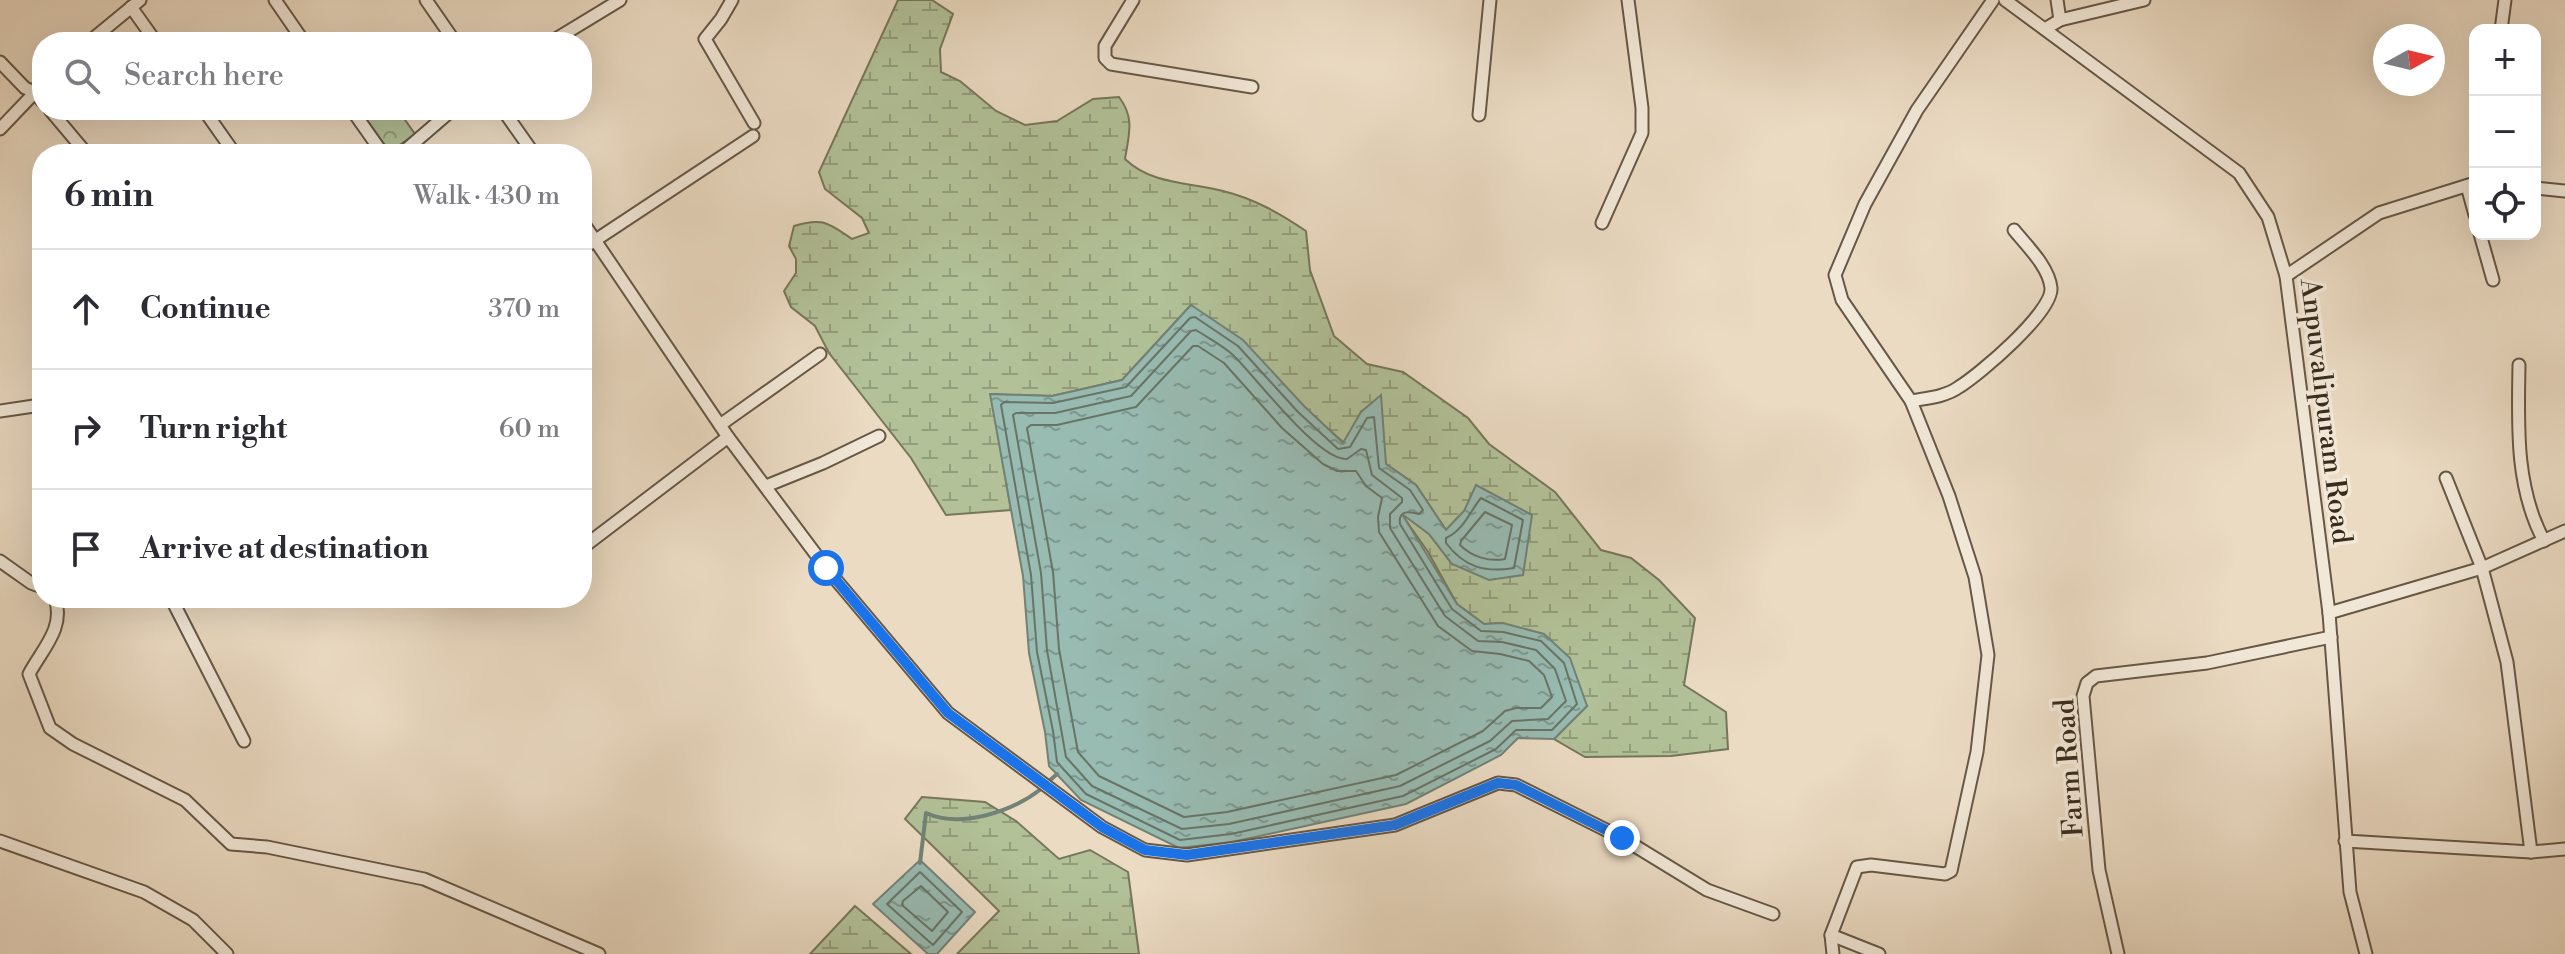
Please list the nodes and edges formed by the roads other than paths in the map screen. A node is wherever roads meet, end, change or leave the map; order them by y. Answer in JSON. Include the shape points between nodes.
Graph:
{"nodes":[{"id":1,"x":275,"y":0,"type":"edge"},
{"id":2,"x":426,"y":0,"type":"edge"},
{"id":3,"x":620,"y":0,"type":"edge"},
{"id":4,"x":732,"y":0,"type":"edge"},
{"id":5,"x":1133,"y":0,"type":"edge"},
{"id":6,"x":1490,"y":0,"type":"edge"},
{"id":7,"x":1628,"y":0,"type":"edge"},
{"id":8,"x":1993,"y":0,"type":"edge"},
{"id":9,"x":2005,"y":0,"type":"edge"},
{"id":10,"x":2057,"y":0,"type":"edge"},
{"id":11,"x":2144,"y":0,"type":"edge"},
{"id":12,"x":2505,"y":0,"type":"edge"},
{"id":13,"x":135,"y":4,"type":"edge"},
{"id":14,"x":2060,"y":20,"type":"junction"},
{"id":15,"x":2502,"y":24,"type":"edge"},
{"id":16,"x":2045,"y":29,"type":"junction"},
{"id":17,"x":101,"y":32,"type":"edge"},
{"id":18,"x":150,"y":32,"type":"edge"},
{"id":19,"x":297,"y":32,"type":"edge"},
{"id":20,"x":448,"y":32,"type":"edge"},
{"id":21,"x":567,"y":32,"type":"edge"},
{"id":22,"x":0,"y":62,"type":"edge"},
{"id":23,"x":1252,"y":87,"type":"dead end"},
{"id":24,"x":32,"y":90,"type":"edge"},
{"id":25,"x":32,"y":100,"type":"edge"},
{"id":26,"x":1479,"y":115,"type":"dead end"},
{"id":27,"x":58,"y":120,"type":"edge"},
{"id":28,"x":211,"y":120,"type":"edge"},
{"id":29,"x":359,"y":120,"type":"edge"},
{"id":30,"x":440,"y":120,"type":"edge"},
{"id":31,"x":510,"y":120,"type":"edge"},
{"id":32,"x":0,"y":129,"type":"edge"},
{"id":33,"x":79,"y":144,"type":"edge"},
{"id":34,"x":228,"y":144,"type":"edge"},
{"id":35,"x":376,"y":144,"type":"edge"},
{"id":36,"x":413,"y":144,"type":"edge"},
{"id":37,"x":527,"y":144,"type":"edge"},
{"id":38,"x":2469,"y":185,"type":"edge"},
{"id":39,"x":2541,"y":189,"type":"edge"},
{"id":40,"x":2565,"y":191,"type":"edge"},
{"id":41,"x":1602,"y":223,"type":"dead end"},
{"id":42,"x":2014,"y":230,"type":"dead end"},
{"id":43,"x":592,"y":235,"type":"edge"},
{"id":44,"x":596,"y":240,"type":"junction"},
{"id":45,"x":2482,"y":240,"type":"edge"},
{"id":46,"x":592,"y":243,"type":"edge"},
{"id":47,"x":2286,"y":276,"type":"junction"},
{"id":48,"x":2493,"y":280,"type":"dead end"},
{"id":49,"x":820,"y":354,"type":"dead end"},
{"id":50,"x":2519,"y":365,"type":"dead end"},
{"id":51,"x":1911,"y":401,"type":"junction"},
{"id":52,"x":32,"y":406,"type":"edge"},
{"id":53,"x":0,"y":411,"type":"edge"},
{"id":54,"x":720,"y":425,"type":"junction"},
{"id":55,"x":879,"y":436,"type":"dead end"},
{"id":56,"x":728,"y":437,"type":"junction"},
{"id":57,"x":2446,"y":478,"type":"dead end"},
{"id":58,"x":766,"y":486,"type":"junction"},
{"id":59,"x":2565,"y":531,"type":"edge"},
{"id":60,"x":592,"y":540,"type":"edge"},
{"id":61,"x":2544,"y":541,"type":"junction"},
{"id":62,"x":0,"y":561,"type":"edge"},
{"id":63,"x":2482,"y":568,"type":"junction"},
{"id":64,"x":32,"y":583,"type":"edge"},
{"id":65,"x":58,"y":608,"type":"edge"},
{"id":66,"x":176,"y":608,"type":"edge"},
{"id":67,"x":2329,"y":613,"type":"junction"},
{"id":68,"x":2331,"y":637,"type":"junction"},
{"id":69,"x":244,"y":741,"type":"dead end"},
{"id":70,"x":0,"y":841,"type":"edge"},
{"id":71,"x":2345,"y":841,"type":"junction"},
{"id":72,"x":2565,"y":849,"type":"edge"},
{"id":73,"x":2531,"y":852,"type":"junction"},
{"id":74,"x":1773,"y":914,"type":"dead end"},
{"id":75,"x":1831,"y":935,"type":"junction"},
{"id":76,"x":227,"y":954,"type":"edge"},
{"id":77,"x":599,"y":954,"type":"edge"},
{"id":78,"x":1833,"y":954,"type":"edge"},
{"id":79,"x":1879,"y":954,"type":"edge"},
{"id":80,"x":2118,"y":954,"type":"edge"},
{"id":81,"x":2366,"y":954,"type":"edge"}],
"edges":[{"from":1,"to":19,"type":"street"},
{"from":2,"to":20,"type":"street"},
{"from":3,"to":21,"type":"street"},
{"from":4,"to":44,"type":"street","via":[[705,39],[754,129]]},
{"from":5,"to":23,"type":"street","via":[[1105,46],[1111,64]]},
{"from":6,"to":26,"type":"street"},
{"from":7,"to":41,"type":"street","via":[[1642,133]]},
{"from":8,"to":51,"type":"street","via":[[1917,110],[1865,204],[1835,275],[1842,300]]},
{"from":9,"to":16,"type":"street","name":"Anpuvalipuram Road"},
{"from":10,"to":14,"type":"street"},
{"from":11,"to":14,"type":"street"},
{"from":12,"to":15,"type":"street"},
{"from":13,"to":17,"type":"street"},
{"from":13,"to":18,"type":"street"},
{"from":14,"to":16,"type":"street"},
{"from":16,"to":47,"type":"street","name":"Anpuvalipuram Road","via":[[2239,173],[2268,217]]},
{"from":22,"to":24,"type":"street"},
{"from":25,"to":32,"type":"street"},
{"from":27,"to":33,"type":"street"},
{"from":28,"to":34,"type":"street"},
{"from":29,"to":35,"type":"street"},
{"from":30,"to":36,"type":"street"},
{"from":31,"to":37,"type":"street"},
{"from":38,"to":47,"type":"street","via":[[2379,213]]},
{"from":39,"to":40,"type":"street"},
{"from":42,"to":51,"type":"street","via":[[2045,270],[2051,289],[2048,303],[2007,348],[1959,387]]},
{"from":43,"to":44,"type":"street"},
{"from":44,"to":46,"type":"street"},
{"from":44,"to":54,"type":"street"},
{"from":45,"to":48,"type":"street"},
{"from":47,"to":67,"type":"street","name":"Anpuvalipuram Road"},
{"from":49,"to":54,"type":"street"},
{"from":50,"to":61,"type":"street","via":[[2518,440],[2529,509]]},
{"from":51,"to":75,"type":"street","via":[[1975,577],[1988,655],[1977,752],[1951,871],[1857,867]]},
{"from":52,"to":53,"type":"street"},
{"from":54,"to":56,"type":"street"},
{"from":55,"to":58,"type":"street"},
{"from":56,"to":58,"type":"street"},
{"from":56,"to":60,"type":"street"},
{"from":57,"to":63,"type":"street"},
{"from":58,"to":74,"type":"street","via":[[826,568],[948,713],[1102,827],[1145,850],[1187,855],[1395,825],[1498,783],[1516,785],[1622,838],[1707,890]]},
{"from":59,"to":61,"type":"street"},
{"from":61,"to":63,"type":"street"},
{"from":62,"to":64,"type":"street"},
{"from":63,"to":67,"type":"street"},
{"from":63,"to":73,"type":"street","via":[[2507,662]]},
{"from":65,"to":77,"type":"street","via":[[57,627],[29,674],[50,728],[73,744],[185,800],[231,844],[424,879]]},
{"from":66,"to":69,"type":"street"},
{"from":67,"to":68,"type":"street","name":"Anpuvalipuram Road"},
{"from":68,"to":71,"type":"street","name":"Anpuvalipuram Road"},
{"from":68,"to":80,"type":"street","name":"Farm Road","via":[[2207,663],[2096,676],[2087,683],[2083,696],[2099,870]]},
{"from":70,"to":76,"type":"street","via":[[144,892],[193,920]]},
{"from":71,"to":73,"type":"street"},
{"from":71,"to":81,"type":"street","name":"Anpuvalipuram Road","via":[[2350,892]]},
{"from":72,"to":73,"type":"street"},
{"from":75,"to":78,"type":"street"},
{"from":75,"to":79,"type":"street"}]}
